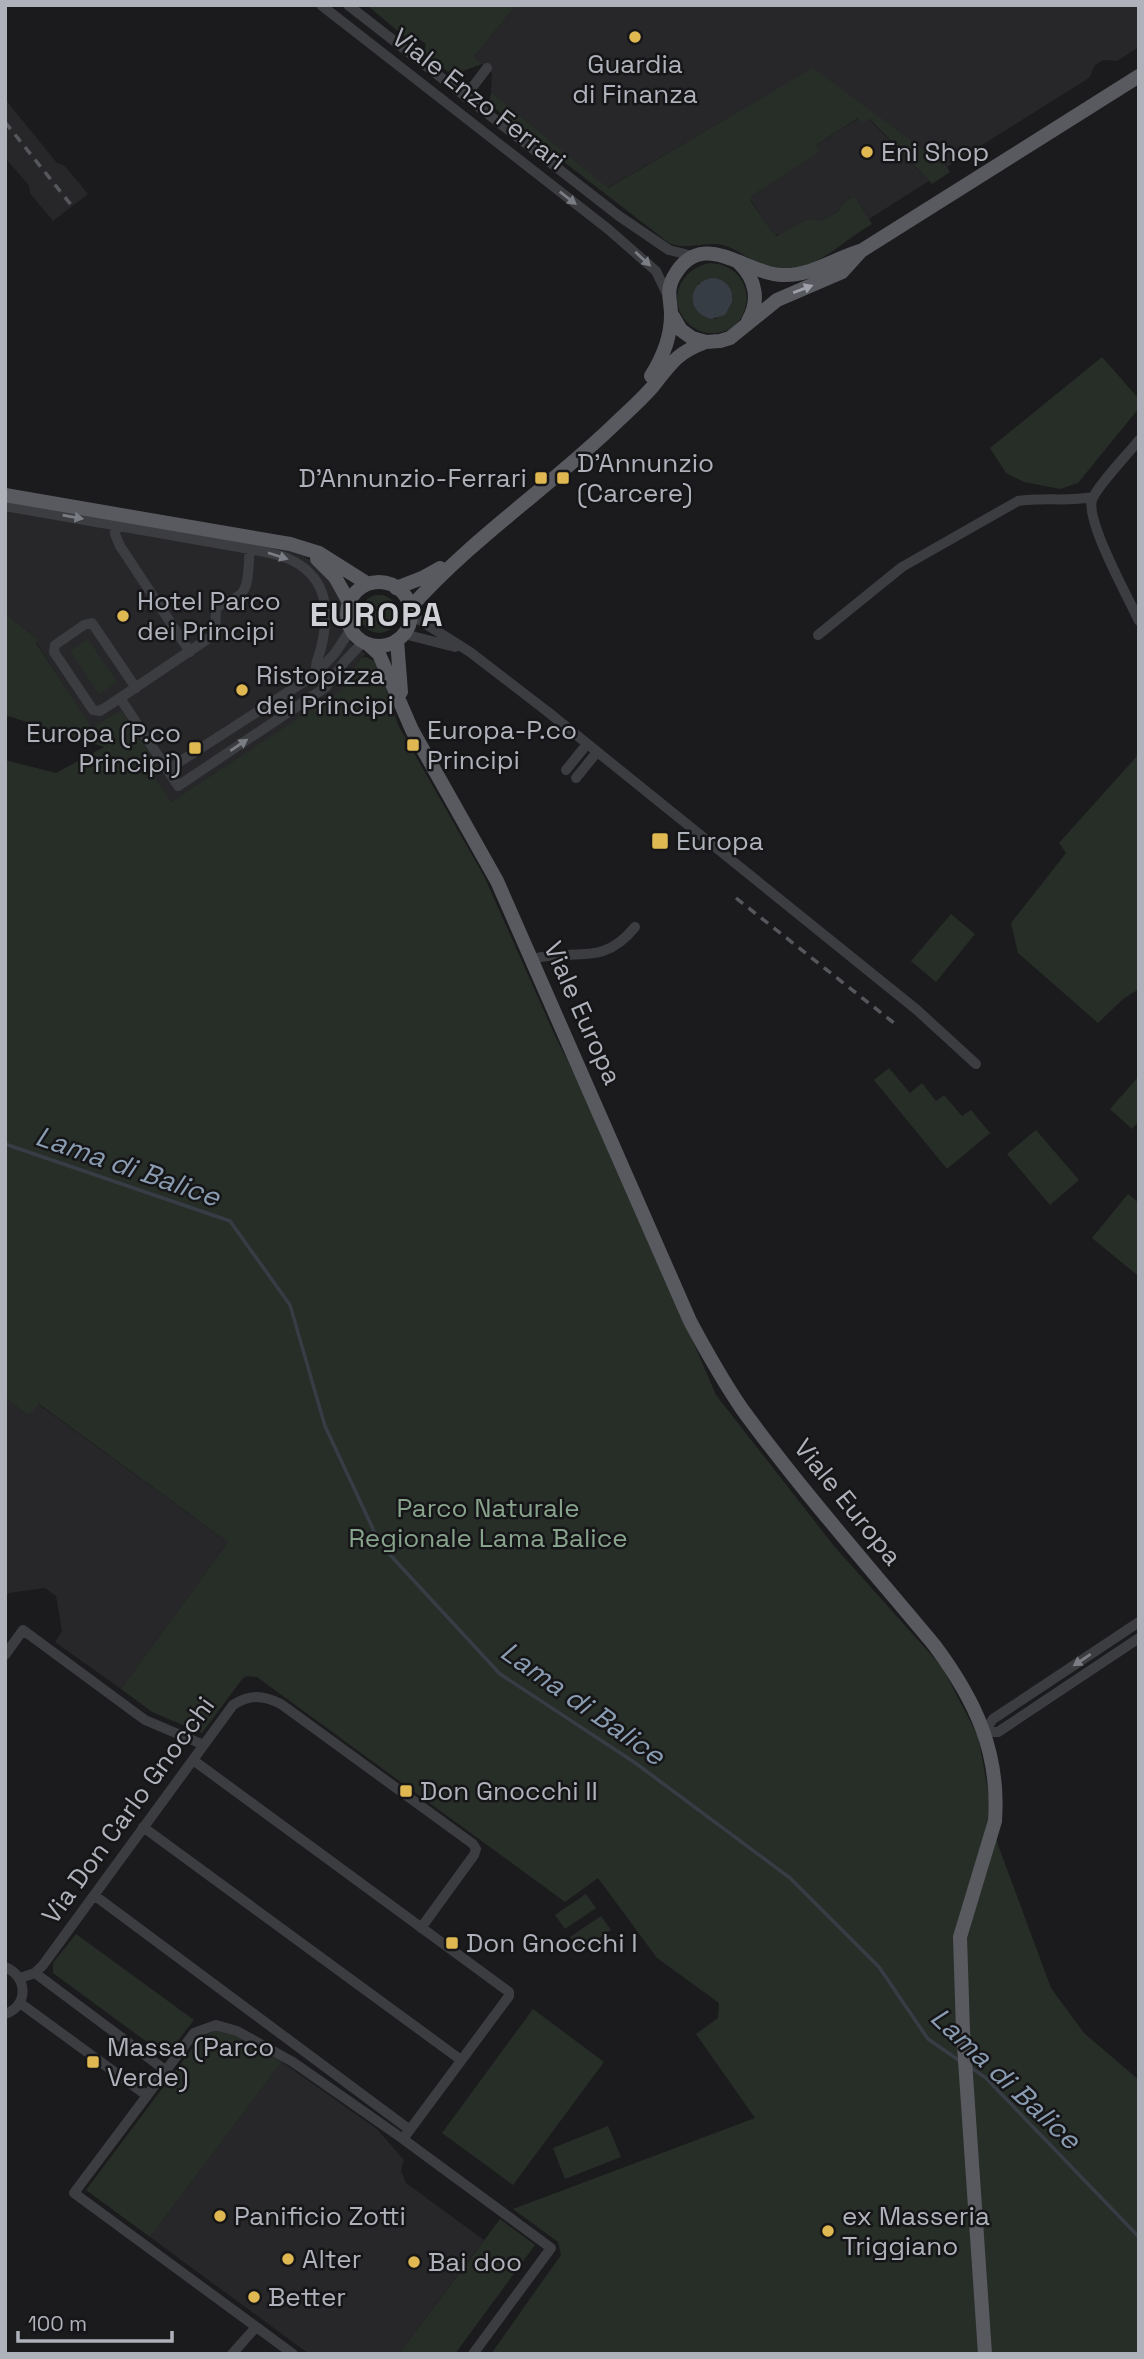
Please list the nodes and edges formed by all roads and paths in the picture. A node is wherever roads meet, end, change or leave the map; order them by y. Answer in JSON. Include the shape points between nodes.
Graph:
{"nodes":[{"id":1,"x":321,"y":5,"type":"edge"},
{"id":2,"x":348,"y":5,"type":"edge"},
{"id":3,"x":487,"y":68,"type":"dead end"},
{"id":4,"x":1139,"y":76,"type":"edge"},
{"id":5,"x":465,"y":97,"type":"junction"},
{"id":6,"x":861,"y":251,"type":"junction"},
{"id":7,"x":693,"y":256,"type":"junction"},
{"id":8,"x":737,"y":261,"type":"junction"},
{"id":9,"x":668,"y":296,"type":"junction"},
{"id":10,"x":671,"y":313,"type":"junction"},
{"id":11,"x":746,"y":325,"type":"junction"},
{"id":12,"x":706,"y":342,"type":"junction"},
{"id":13,"x":632,"y":406,"type":"junction"},
{"id":14,"x":1139,"y":440,"type":"edge"},
{"id":15,"x":5,"y":495,"type":"edge"},
{"id":16,"x":1093,"y":498,"type":"junction"},
{"id":17,"x":5,"y":506,"type":"edge"},
{"id":18,"x":116,"y":519,"type":"junction"},
{"id":19,"x":191,"y":526,"type":"junction"},
{"id":20,"x":250,"y":549,"type":"junction"},
{"id":21,"x":307,"y":550,"type":"junction"},
{"id":22,"x":456,"y":559,"type":"junction"},
{"id":23,"x":368,"y":584,"type":"junction"},
{"id":24,"x":396,"y":588,"type":"junction"},
{"id":25,"x":349,"y":602,"type":"junction"},
{"id":26,"x":410,"y":611,"type":"junction"},
{"id":27,"x":1139,"y":621,"type":"edge"},
{"id":28,"x":351,"y":629,"type":"junction"},
{"id":29,"x":818,"y":635,"type":"dead end"},
{"id":30,"x":400,"y":637,"type":"junction"},
{"id":31,"x":365,"y":643,"type":"junction"},
{"id":32,"x":190,"y":652,"type":"junction"},
{"id":33,"x":470,"y":652,"type":"junction"},
{"id":34,"x":316,"y":674,"type":"junction"},
{"id":35,"x":326,"y":687,"type":"junction"},
{"id":36,"x":136,"y":688,"type":"junction"},
{"id":37,"x":120,"y":698,"type":"junction"},
{"id":38,"x":412,"y":730,"type":"junction"},
{"id":39,"x":587,"y":744,"type":"junction"},
{"id":40,"x":204,"y":745,"type":"junction"},
{"id":41,"x":597,"y":752,"type":"junction"},
{"id":42,"x":214,"y":761,"type":"junction"},
{"id":43,"x":167,"y":770,"type":"junction"},
{"id":44,"x":566,"y":770,"type":"dead end"},
{"id":45,"x":576,"y":778,"type":"dead end"},
{"id":46,"x":635,"y":927,"type":"dead end"},
{"id":47,"x":533,"y":959,"type":"junction"},
{"id":48,"x":975,"y":1064,"type":"dead end"},
{"id":49,"x":1139,"y":1622,"type":"edge"},
{"id":50,"x":1139,"y":1638,"type":"edge"},
{"id":51,"x":5,"y":1655,"type":"edge"},
{"id":52,"x":984,"y":1732,"type":"junction"},
{"id":53,"x":204,"y":1745,"type":"junction"},
{"id":54,"x":193,"y":1760,"type":"junction"},
{"id":55,"x":143,"y":1828,"type":"junction"},
{"id":56,"x":94,"y":1895,"type":"junction"},
{"id":57,"x":421,"y":1928,"type":"junction"},
{"id":58,"x":5,"y":1967,"type":"edge"},
{"id":59,"x":36,"y":1973,"type":"junction"},
{"id":60,"x":20,"y":1978,"type":"junction"},
{"id":61,"x":20,"y":2003,"type":"junction"},
{"id":62,"x":5,"y":2014,"type":"edge"},
{"id":63,"x":461,"y":2060,"type":"junction"},
{"id":64,"x":165,"y":2070,"type":"junction"},
{"id":65,"x":146,"y":2095,"type":"junction"},
{"id":66,"x":407,"y":2134,"type":"junction"},
{"id":67,"x":256,"y":2327,"type":"junction"},
{"id":68,"x":232,"y":2354,"type":"edge"},
{"id":69,"x":293,"y":2354,"type":"edge"},
{"id":70,"x":473,"y":2354,"type":"edge"},
{"id":71,"x":985,"y":2354,"type":"edge"}],
"edges":[{"from":1,"to":9,"type":"street","name":"Viale Enzo Ferrari","one_way":true,"via":[[608,229],[656,271]]},
{"from":2,"to":5,"type":"street","name":"Viale Enzo Ferrari"},
{"from":3,"to":5,"type":"street"},
{"from":4,"to":6,"type":"main road"},
{"from":5,"to":7,"type":"street","name":"Viale Enzo Ferrari","via":[[619,216],[669,250]]},
{"from":6,"to":8,"type":"main road","via":[[789,275]]},
{"from":11,"to":6,"type":"main road","one_way":true,"via":[[777,300],[842,272]]},
{"from":7,"to":8,"type":"main road","via":[[721,254]]},
{"from":7,"to":9,"type":"main road","via":[[677,270]]},
{"from":8,"to":11,"type":"main road","via":[[754,286],[754,307]]},
{"from":9,"to":10,"type":"main road"},
{"from":10,"to":12,"type":"main road","via":[[681,330]]},
{"from":10,"to":13,"type":"main road","via":[[660,362]]},
{"from":11,"to":12,"type":"main road","via":[[730,338]]},
{"from":12,"to":13,"type":"main road","via":[[674,358]]},
{"from":13,"to":22,"type":"main road"},
{"from":14,"to":16,"type":"street"},
{"from":15,"to":18,"type":"main road"},
{"from":16,"to":27,"type":"street","via":[[1096,529]]},
{"from":16,"to":29,"type":"street","via":[[1018,501],[902,567]]},
{"from":17,"to":18,"type":"street","one_way":true},
{"from":18,"to":19,"type":"main road"},
{"from":18,"to":20,"type":"street"},
{"from":18,"to":32,"type":"street","via":[[120,545]]},
{"from":19,"to":20,"type":"street"},
{"from":19,"to":21,"type":"main road"},
{"from":20,"to":32,"type":"street","via":[[246,587],[216,609],[215,634]]},
{"from":20,"to":34,"type":"street","one_way":true,"via":[[293,561],[313,576],[321,589],[327,608],[322,648],[314,663]]},
{"from":21,"to":23,"type":"main road","via":[[319,552]]},
{"from":21,"to":25,"type":"main road","via":[[335,577]]},
{"from":22,"to":24,"type":"main road"},
{"from":22,"to":26,"type":"main road"},
{"from":23,"to":24,"type":"main road"},
{"from":23,"to":25,"type":"main road"},
{"from":24,"to":26,"type":"main road"},
{"from":25,"to":28,"type":"main road"},
{"from":26,"to":30,"type":"main road"},
{"from":26,"to":33,"type":"street"},
{"from":28,"to":31,"type":"main road"},
{"from":28,"to":34,"type":"street"},
{"from":30,"to":31,"type":"main road","via":[[378,646]]},
{"from":30,"to":33,"type":"street","via":[[429,639]]},
{"from":30,"to":38,"type":"main road","name":"Viale Europa","via":[[401,694]]},
{"from":31,"to":35,"type":"street"},
{"from":31,"to":38,"type":"main road","name":"Viale Europa","via":[[379,654]]},
{"from":32,"to":36,"type":"street"},
{"from":33,"to":39,"type":"street"},
{"from":34,"to":35,"type":"street"},
{"from":34,"to":40,"type":"street"},
{"from":42,"to":35,"type":"street","one_way":true},
{"from":36,"to":37,"type":"street"},
{"from":36,"to":37,"type":"street","via":[[92,623],[55,645],[54,652],[93,710],[100,712]]},
{"from":37,"to":43,"type":"street"},
{"from":38,"to":47,"type":"main road","name":"Viale Europa","via":[[488,862]]},
{"from":39,"to":41,"type":"street"},
{"from":39,"to":44,"type":"street"},
{"from":40,"to":42,"type":"street"},
{"from":40,"to":43,"type":"street"},
{"from":41,"to":45,"type":"street"},
{"from":41,"to":48,"type":"street","via":[[917,1010]]},
{"from":42,"to":43,"type":"street","via":[[178,786]]},
{"from":46,"to":47,"type":"street","via":[[626,939],[588,956]]},
{"from":47,"to":52,"type":"main road","name":"Viale Europa","via":[[690,1321],[716,1367],[779,1456],[956,1674]]},
{"from":49,"to":52,"type":"street","one_way":true,"via":[[993,1719]]},
{"from":50,"to":52,"type":"street","via":[[998,1732]]},
{"from":51,"to":53,"type":"street","via":[[23,1630],[145,1720]]},
{"from":52,"to":71,"type":"main road","name":"Viale Europa","via":[[996,1802],[960,1937]]},
{"from":53,"to":54,"type":"street","name":"Via Don Carlo Gnocchi"},
{"from":53,"to":57,"type":"street","name":"Via Don Carlo Gnocchi","via":[[233,1705],[245,1697],[272,1700],[473,1844],[474,1854]]},
{"from":54,"to":55,"type":"street","name":"Via Don Carlo Gnocchi"},
{"from":54,"to":57,"type":"street"},
{"from":55,"to":56,"type":"street","name":"Via Don Carlo Gnocchi"},
{"from":55,"to":63,"type":"street"},
{"from":56,"to":59,"type":"street","name":"Via Don Carlo Gnocchi"},
{"from":56,"to":66,"type":"street"},
{"from":57,"to":63,"type":"street","via":[[509,1992]]},
{"from":58,"to":60,"type":"street"},
{"from":59,"to":60,"type":"street"},
{"from":59,"to":64,"type":"street"},
{"from":60,"to":61,"type":"street","via":[[24,1993]]},
{"from":61,"to":62,"type":"street"},
{"from":61,"to":65,"type":"street"},
{"from":63,"to":66,"type":"street"},
{"from":64,"to":65,"type":"street"},
{"from":64,"to":66,"type":"street","via":[[194,2033],[216,2025],[237,2031],[293,2062]]},
{"from":65,"to":67,"type":"street","via":[[74,2193]]},
{"from":66,"to":70,"type":"street","via":[[551,2248]]},
{"from":67,"to":68,"type":"street"},
{"from":67,"to":69,"type":"street"}]}
